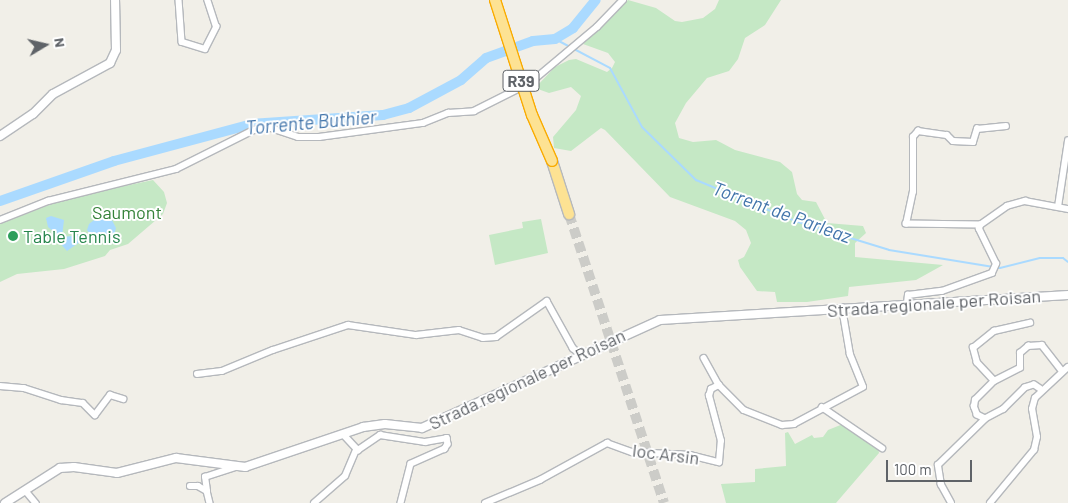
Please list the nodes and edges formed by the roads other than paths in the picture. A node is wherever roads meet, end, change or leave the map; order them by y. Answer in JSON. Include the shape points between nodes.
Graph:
{"nodes":[{"id":1,"x":114,"y":0,"type":"edge"},
{"id":2,"x":179,"y":0,"type":"edge"},
{"id":3,"x":207,"y":0,"type":"edge"},
{"id":4,"x":495,"y":0,"type":"edge"},
{"id":5,"x":623,"y":0,"type":"edge"},
{"id":6,"x":1006,"y":126,"type":"dead end"},
{"id":7,"x":0,"y":136,"type":"edge"},
{"id":8,"x":1068,"y":141,"type":"edge"},
{"id":9,"x":1058,"y":208,"type":"junction"},
{"id":10,"x":1068,"y":209,"type":"edge"},
{"id":11,"x":569,"y":214,"type":"tunnel mouth"},
{"id":12,"x":0,"y":220,"type":"edge"},
{"id":13,"x":980,"y":225,"type":"junction"},
{"id":14,"x":1068,"y":295,"type":"edge"},
{"id":15,"x":907,"y":303,"type":"junction"},
{"id":16,"x":842,"y":308,"type":"junction"},
{"id":17,"x":1030,"y":323,"type":"dead end"},
{"id":18,"x":581,"y":355,"type":"junction"},
{"id":19,"x":704,"y":358,"type":"dead end"},
{"id":20,"x":1068,"y":366,"type":"edge"},
{"id":21,"x":1062,"y":371,"type":"junction"},
{"id":22,"x":197,"y":374,"type":"dead end"},
{"id":23,"x":994,"y":381,"type":"junction"},
{"id":24,"x":720,"y":385,"type":"junction"},
{"id":25,"x":0,"y":386,"type":"edge"},
{"id":26,"x":1040,"y":389,"type":"junction"},
{"id":27,"x":123,"y":399,"type":"dead end"},
{"id":28,"x":822,"y":407,"type":"junction"},
{"id":29,"x":985,"y":419,"type":"junction"},
{"id":30,"x":344,"y":435,"type":"junction"},
{"id":31,"x":882,"y":448,"type":"dead end"},
{"id":32,"x":356,"y":450,"type":"junction"},
{"id":33,"x":235,"y":467,"type":"junction"},
{"id":34,"x":190,"y":486,"type":"dead end"},
{"id":35,"x":26,"y":490,"type":"junction"},
{"id":36,"x":207,"y":491,"type":"junction"},
{"id":37,"x":5,"y":503,"type":"edge"},
{"id":38,"x":36,"y":503,"type":"edge"},
{"id":39,"x":210,"y":503,"type":"edge"},
{"id":40,"x":314,"y":503,"type":"edge"},
{"id":41,"x":401,"y":503,"type":"edge"},
{"id":42,"x":485,"y":503,"type":"edge"},
{"id":43,"x":951,"y":503,"type":"edge"},
{"id":44,"x":990,"y":503,"type":"edge"}],
"edges":[{"from":1,"to":7,"type":"main road","via":[[116,50],[110,63],[53,94],[33,114]]},
{"from":2,"to":3,"type":"street","via":[[182,42],[205,49],[216,27]]},
{"from":4,"to":11,"type":"highway","number":"R39","bridge":true,"via":[[532,115],[552,161]]},
{"from":5,"to":12,"type":"street","via":[[530,83],[474,111],[448,113],[423,123],[319,136],[298,137],[271,128],[254,130],[176,169],[48,201]]},
{"from":6,"to":13,"type":"street","via":[[977,129],[973,142],[953,141],[947,135],[918,131],[914,137],[913,192],[906,224]]},
{"from":8,"to":9,"type":"street"},
{"from":9,"to":10,"type":"street"},
{"from":9,"to":13,"type":"street","via":[[1032,202],[1014,203]]},
{"from":13,"to":15,"type":"street","via":[[980,236],[996,264],[993,271],[942,291],[908,295]]},
{"from":14,"to":15,"type":"main road","name":"Strada regionale per Roisan"},
{"from":15,"to":16,"type":"main road","name":"Strada regionale per Roisan"},
{"from":16,"to":18,"type":"main road","name":"Strada regionale per Roisan","via":[[660,320]]},
{"from":16,"to":28,"type":"street","via":[[850,355],[862,387]]},
{"from":17,"to":23,"type":"street","via":[[994,331],[973,348],[977,363]]},
{"from":18,"to":22,"type":"street","via":[[573,348],[547,300],[496,337],[483,338],[459,330],[416,335],[348,325],[222,371]]},
{"from":18,"to":30,"type":"main road","name":"Strada regionale per Roisan","via":[[433,424],[415,429],[376,424]]},
{"from":19,"to":24,"type":"street"},
{"from":20,"to":21,"type":"street"},
{"from":21,"to":23,"type":"street","via":[[1042,345],[1028,346],[1020,353],[1020,368]]},
{"from":21,"to":26,"type":"street"},
{"from":23,"to":29,"type":"street","via":[[975,400],[978,415]]},
{"from":24,"to":28,"type":"street","via":[[744,410],[787,426]]},
{"from":24,"to":42,"type":"street","name":"loc Arsin","via":[[711,389],[709,396],[721,440],[718,462],[690,455],[632,452],[607,443],[540,480]]},
{"from":25,"to":27,"type":"street","via":[[83,403],[95,415],[110,395]]},
{"from":26,"to":29,"type":"street","via":[[1034,385],[1025,388],[1004,409]]},
{"from":26,"to":44,"type":"street","via":[[1033,404],[1037,437],[1034,450]]},
{"from":28,"to":31,"type":"street"},
{"from":29,"to":43,"type":"street","via":[[938,465],[941,485]]},
{"from":30,"to":32,"type":"street"},
{"from":30,"to":33,"type":"main road","name":"Strada regionale per Roisan","via":[[261,464]]},
{"from":32,"to":40,"type":"street","via":[[345,476]]},
{"from":32,"to":41,"type":"street","via":[[380,435],[419,441],[447,438],[445,449],[411,464]]},
{"from":33,"to":35,"type":"main road","name":"Strada regionale per Roisan","via":[[176,458],[116,473],[66,467],[55,469]]},
{"from":33,"to":36,"type":"street","via":[[205,476]]},
{"from":34,"to":36,"type":"street"},
{"from":35,"to":37,"type":"main road","name":"Strada regionale per Roisan"},
{"from":35,"to":38,"type":"street"},
{"from":36,"to":39,"type":"street"}]}
